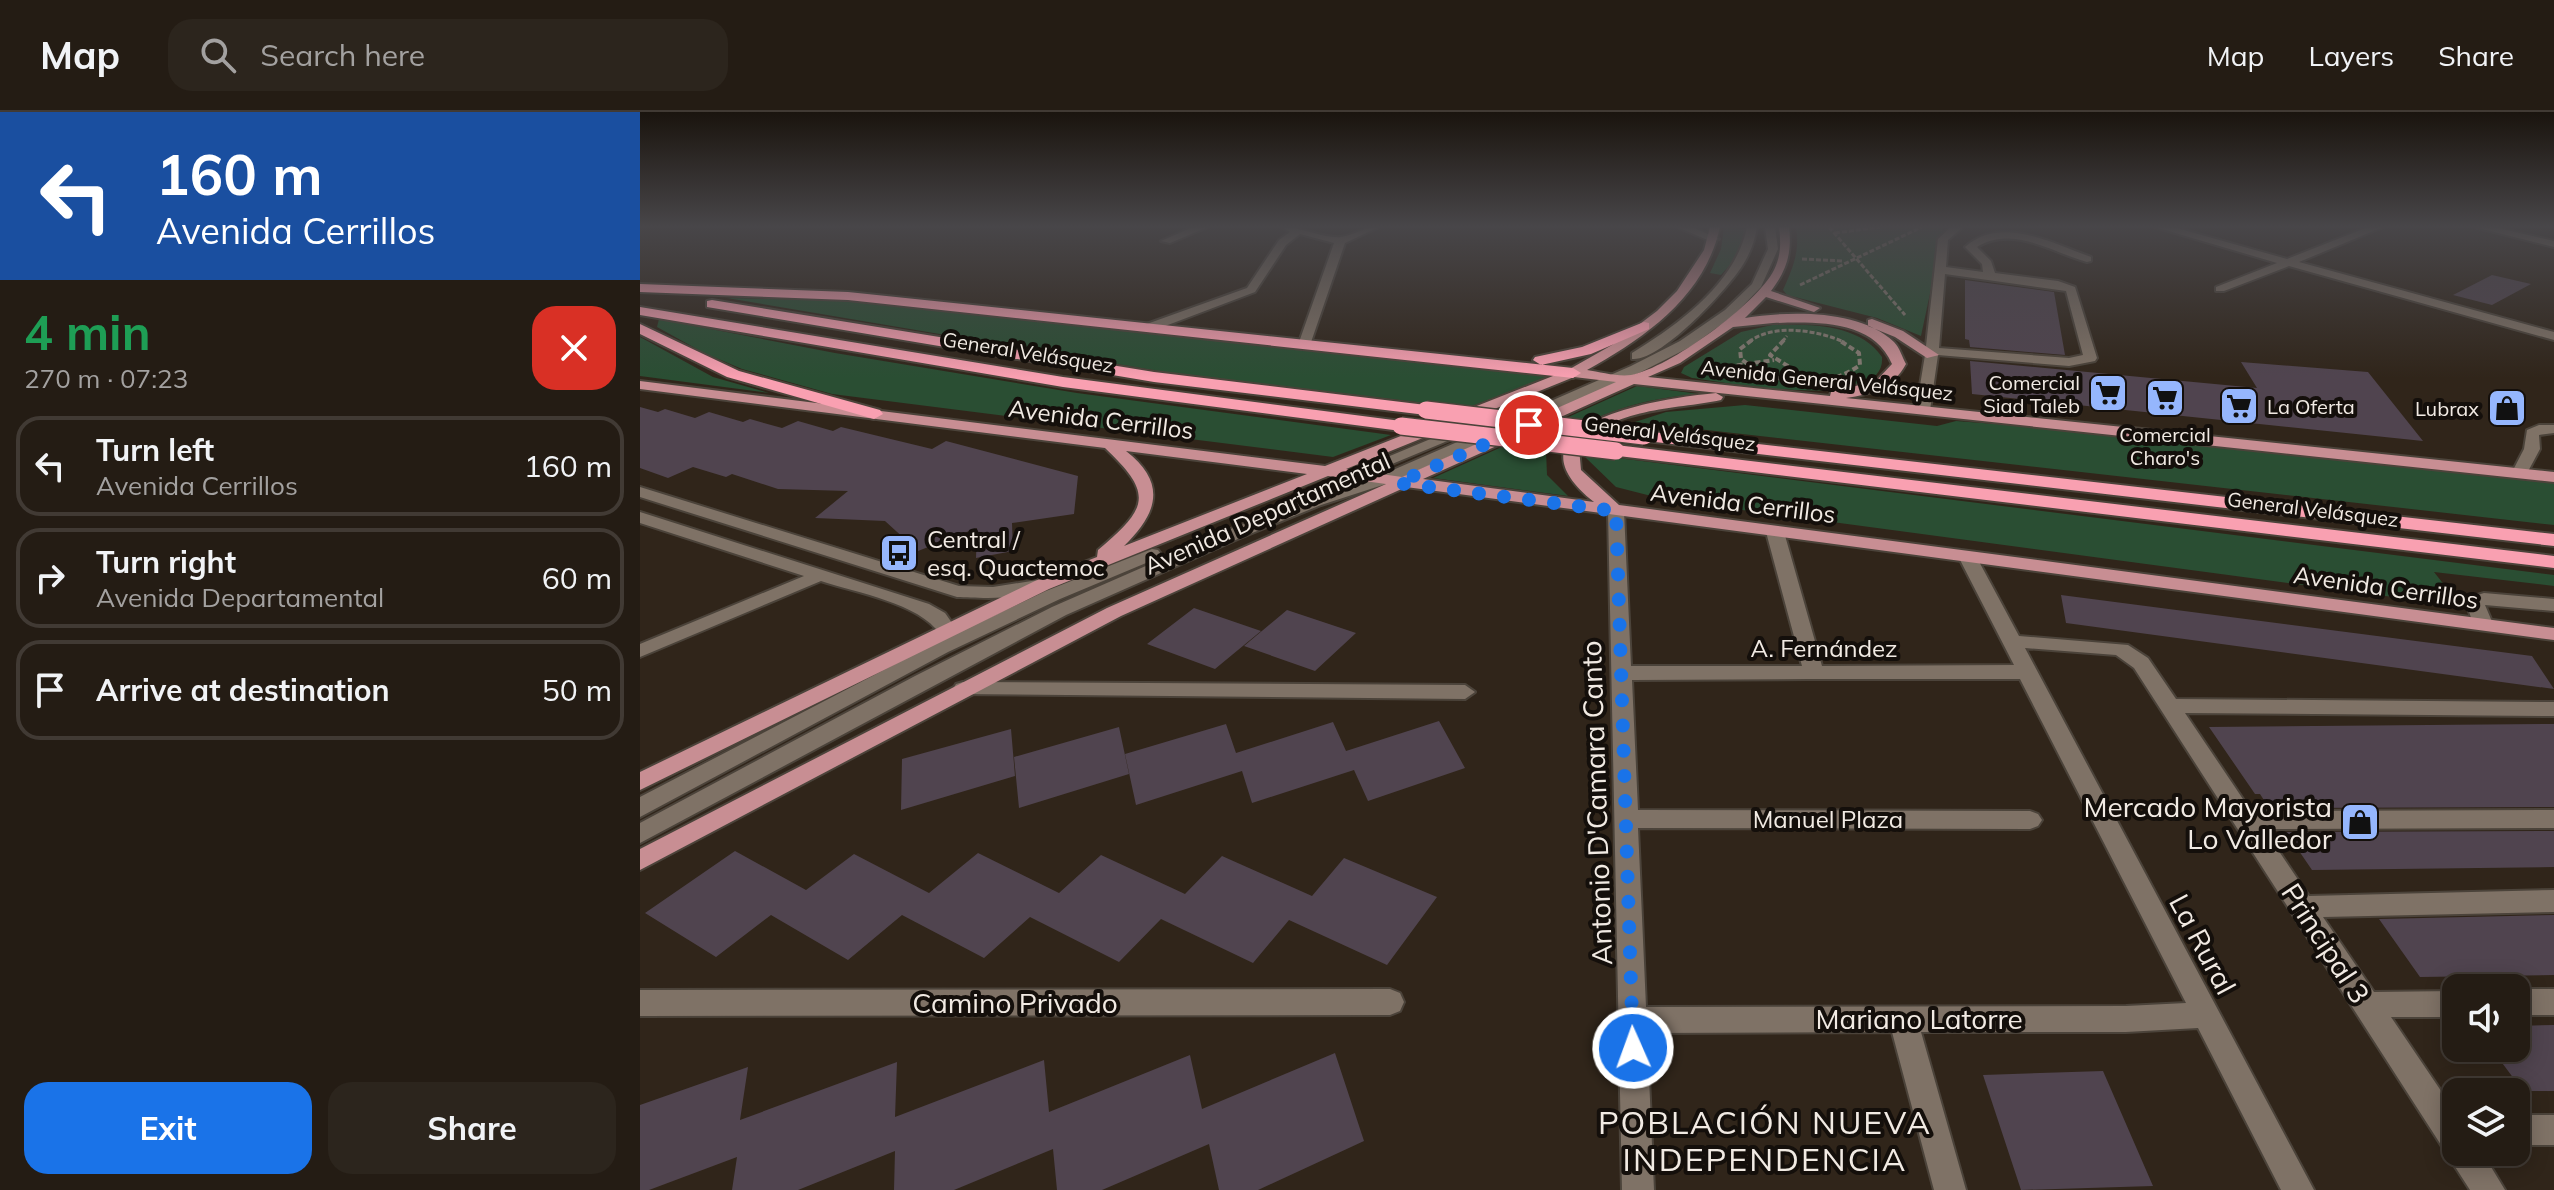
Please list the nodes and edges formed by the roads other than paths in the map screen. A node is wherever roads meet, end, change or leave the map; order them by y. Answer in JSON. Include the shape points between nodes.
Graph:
{"nodes":[{"id":1,"x":1261,"y":277,"type":"edge"},
{"id":2,"x":1327,"y":277,"type":"edge"},
{"id":3,"x":1694,"y":277,"type":"edge"},
{"id":4,"x":1726,"y":277,"type":"edge"},
{"id":5,"x":1761,"y":277,"type":"edge"},
{"id":6,"x":1775,"y":277,"type":"edge"},
{"id":7,"x":1940,"y":277,"type":"edge"},
{"id":8,"x":2001,"y":277,"type":"edge"},
{"id":9,"x":2251,"y":277,"type":"edge"},
{"id":10,"x":2340,"y":277,"type":"edge"},
{"id":11,"x":640,"y":288,"type":"edge"},
{"id":12,"x":2220,"y":289,"type":"dead end"},
{"id":13,"x":1764,"y":293,"type":"junction"},
{"id":14,"x":640,"y":294,"type":"edge"},
{"id":15,"x":640,"y":311,"type":"edge"},
{"id":16,"x":1728,"y":325,"type":"junction"},
{"id":17,"x":1644,"y":326,"type":"junction"},
{"id":18,"x":640,"y":328,"type":"edge"},
{"id":19,"x":1148,"y":328,"type":"junction"},
{"id":20,"x":2554,"y":336,"type":"edge"},
{"id":21,"x":1304,"y":345,"type":"junction"},
{"id":22,"x":1932,"y":353,"type":"junction"},
{"id":23,"x":1470,"y":362,"type":"junction"},
{"id":24,"x":1573,"y":373,"type":"junction"},
{"id":25,"x":1596,"y":375,"type":"junction"},
{"id":26,"x":1614,"y":377,"type":"junction"},
{"id":27,"x":1635,"y":380,"type":"junction"},
{"id":28,"x":640,"y":388,"type":"edge"},
{"id":29,"x":668,"y":389,"type":"joint"},
{"id":30,"x":1768,"y":394,"type":"junction"},
{"id":31,"x":1804,"y":398,"type":"junction"},
{"id":32,"x":1923,"y":410,"type":"junction"},
{"id":33,"x":874,"y":414,"type":"junction"},
{"id":34,"x":2554,"y":429,"type":"edge"},
{"id":35,"x":1107,"y":444,"type":"junction"},
{"id":36,"x":1324,"y":471,"type":"junction"},
{"id":37,"x":2519,"y":474,"type":"junction"},
{"id":38,"x":1351,"y":476,"type":"junction"},
{"id":39,"x":2554,"y":477,"type":"edge"},
{"id":40,"x":1390,"y":482,"type":"junction"},
{"id":41,"x":640,"y":492,"type":"edge"},
{"id":42,"x":1616,"y":511,"type":"junction"},
{"id":43,"x":640,"y":517,"type":"edge"},
{"id":44,"x":662,"y":524,"type":"junction"},
{"id":45,"x":640,"y":532,"type":"edge"},
{"id":46,"x":1775,"y":532,"type":"junction"},
{"id":47,"x":2554,"y":540,"type":"edge"},
{"id":48,"x":1967,"y":556,"type":"junction"},
{"id":49,"x":2554,"y":562,"type":"edge"},
{"id":50,"x":1084,"y":568,"type":"junction"},
{"id":51,"x":821,"y":575,"type":"junction"},
{"id":52,"x":1042,"y":585,"type":"junction"},
{"id":53,"x":2554,"y":605,"type":"edge"},
{"id":54,"x":2483,"y":624,"type":"junction"},
{"id":55,"x":947,"y":630,"type":"junction"},
{"id":56,"x":2554,"y":634,"type":"edge"},
{"id":57,"x":2012,"y":642,"type":"junction"},
{"id":58,"x":640,"y":651,"type":"edge"},
{"id":59,"x":2027,"y":672,"type":"junction"},
{"id":60,"x":1622,"y":673,"type":"junction"},
{"id":61,"x":1814,"y":674,"type":"junction"},
{"id":62,"x":963,"y":689,"type":"junction"},
{"id":63,"x":1465,"y":692,"type":"dead end"},
{"id":64,"x":2170,"y":706,"type":"junction"},
{"id":65,"x":2554,"y":709,"type":"edge"},
{"id":66,"x":640,"y":782,"type":"edge"},
{"id":67,"x":640,"y":808,"type":"edge"},
{"id":68,"x":1626,"y":819,"type":"junction"},
{"id":69,"x":2554,"y":819,"type":"edge"},
{"id":70,"x":2030,"y":820,"type":"dead end"},
{"id":71,"x":2245,"y":820,"type":"junction"},
{"id":72,"x":640,"y":834,"type":"edge"},
{"id":73,"x":640,"y":860,"type":"edge"},
{"id":74,"x":2554,"y":901,"type":"edge"},
{"id":75,"x":2302,"y":907,"type":"junction"},
{"id":76,"x":1390,"y":1002,"type":"dead end"},
{"id":77,"x":2530,"y":1002,"type":"edge"},
{"id":78,"x":2554,"y":1002,"type":"edge"},
{"id":79,"x":640,"y":1003,"type":"edge"},
{"id":80,"x":2442,"y":1004,"type":"edge"},
{"id":81,"x":2366,"y":1005,"type":"junction"},
{"id":82,"x":2206,"y":1015,"type":"junction"},
{"id":83,"x":1903,"y":1018,"type":"junction"},
{"id":84,"x":1633,"y":1020,"type":"junction"},
{"id":85,"x":2442,"y":1118,"type":"edge"},
{"id":86,"x":2530,"y":1130,"type":"edge"},
{"id":87,"x":2554,"y":1130,"type":"edge"},
{"id":88,"x":2473,"y":1166,"type":"edge"},
{"id":89,"x":1638,"y":1190,"type":"edge"},
{"id":90,"x":1950,"y":1190,"type":"edge"},
{"id":91,"x":2298,"y":1190,"type":"edge"},
{"id":92,"x":2489,"y":1190,"type":"edge"}],
"edges":[{"from":1,"to":19,"type":"street","via":[[1251,290]]},
{"from":2,"to":21,"type":"street"},
{"from":3,"to":17,"type":"main road","name":"Avenida Departamental"},
{"from":4,"to":25,"type":"street","via":[[1648,350]]},
{"from":5,"to":26,"type":"street","via":[[1740,303],[1685,344]]},
{"from":6,"to":13,"type":"main road","name":"Avenida Departamental"},
{"from":7,"to":22,"type":"street"},
{"from":8,"to":22,"type":"street","via":[[2071,289],[2090,358],[2069,362]]},
{"from":9,"to":12,"type":"street"},
{"from":10,"to":20,"type":"street"},
{"from":11,"to":19,"type":"highway","via":[[848,296]]},
{"from":13,"to":16,"type":"main road","name":"Avenida Departamental"},
{"from":13,"to":22,"type":"main road","via":[[1879,325]]},
{"from":14,"to":47,"type":"highway","name":"General Velásquez","bridge":true,"via":[[1154,377]]},
{"from":15,"to":49,"type":"highway","name":"General Velásquez","bridge":true,"via":[[1063,382]]},
{"from":16,"to":27,"type":"main road","name":"Avenida Departamental"},
{"from":16,"to":31,"type":"main road","via":[[1783,316],[1829,320],[1877,337],[1899,359],[1895,372],[1879,384]]},
{"from":17,"to":23,"type":"highway","via":[[1560,358]]},
{"from":17,"to":24,"type":"main road","name":"Avenida Departamental"},
{"from":18,"to":33,"type":"highway","via":[[733,374]]},
{"from":19,"to":21,"type":"highway"},
{"from":21,"to":23,"type":"highway"},
{"from":22,"to":32,"type":"street"},
{"from":23,"to":24,"type":"highway"},
{"from":24,"to":25,"type":"main road","name":"Avenida General Velásquez"},
{"from":24,"to":36,"type":"main road","name":"Avenida Departamental"},
{"from":25,"to":26,"type":"main road","name":"Avenida General Velásquez"},
{"from":25,"to":38,"type":"street"},
{"from":26,"to":27,"type":"main road","name":"Avenida General Velásquez"},
{"from":26,"to":40,"type":"street"},
{"from":27,"to":30,"type":"main road","name":"Avenida General Velásquez"},
{"from":27,"to":40,"type":"main road","name":"Avenida Departamental"},
{"from":28,"to":29,"type":"street"},
{"from":29,"to":33,"type":"main road","name":"Avenida Cerrillos"},
{"from":30,"to":31,"type":"main road","name":"Avenida General Velásquez"},
{"from":30,"to":42,"type":"main road","via":[[1649,407],[1577,437],[1568,454],[1572,470]]},
{"from":31,"to":32,"type":"main road","name":"Avenida General Velásquez"},
{"from":32,"to":37,"type":"main road","name":"Avenida General Velásquez"},
{"from":33,"to":35,"type":"main road","name":"Avenida Cerrillos"},
{"from":34,"to":37,"type":"street","via":[[2532,433],[2532,449]]},
{"from":35,"to":36,"type":"main road","name":"Avenida Cerrillos"},
{"from":35,"to":50,"type":"main road","via":[[1141,471],[1147,499],[1129,532]]},
{"from":36,"to":38,"type":"main road","name":"Avenida Cerrillos"},
{"from":36,"to":50,"type":"main road","name":"Avenida Departamental"},
{"from":37,"to":39,"type":"main road","name":"Avenida General Velásquez"},
{"from":38,"to":40,"type":"main road","name":"Avenida Cerrillos"},
{"from":38,"to":67,"type":"street","via":[[999,619]]},
{"from":40,"to":42,"type":"main road","name":"Avenida Cerrillos"},
{"from":40,"to":62,"type":"main road","name":"Avenida Departamental"},
{"from":40,"to":72,"type":"street","via":[[1315,502],[1059,611]]},
{"from":41,"to":52,"type":"street","via":[[957,591],[993,593]]},
{"from":42,"to":46,"type":"main road","name":"Avenida Cerrillos"},
{"from":42,"to":60,"type":"street","name":"Antonio D'Camara Canto"},
{"from":43,"to":44,"type":"street"},
{"from":44,"to":45,"type":"street"},
{"from":44,"to":51,"type":"street"},
{"from":46,"to":48,"type":"main road","name":"Avenida Cerrillos"},
{"from":46,"to":61,"type":"street"},
{"from":48,"to":54,"type":"main road","name":"Avenida Cerrillos"},
{"from":48,"to":57,"type":"street","name":"La Rural"},
{"from":50,"to":52,"type":"main road","name":"Avenida Departamental"},
{"from":51,"to":55,"type":"street","via":[[922,608]]},
{"from":51,"to":58,"type":"street"},
{"from":52,"to":55,"type":"main road","name":"Avenida Departamental"},
{"from":53,"to":54,"type":"street","via":[[2484,599],[2475,602]]},
{"from":54,"to":56,"type":"main road","name":"Avenida Cerrillos"},
{"from":55,"to":66,"type":"main road","name":"Avenida Departamental"},
{"from":57,"to":59,"type":"street","name":"La Rural"},
{"from":57,"to":64,"type":"street","name":"Principal 3","via":[[2121,649],[2141,663]]},
{"from":59,"to":61,"type":"street","name":"A. Fernández"},
{"from":59,"to":82,"type":"street","name":"La Rural"},
{"from":60,"to":61,"type":"street","name":"A. Fernández"},
{"from":60,"to":68,"type":"street","name":"Antonio D'Camara Canto"},
{"from":62,"to":63,"type":"street"},
{"from":62,"to":73,"type":"main road","name":"Avenida Departamental"},
{"from":64,"to":65,"type":"street"},
{"from":64,"to":71,"type":"street","name":"Principal 3"},
{"from":68,"to":70,"type":"street","name":"Manuel Plaza"},
{"from":68,"to":84,"type":"street","name":"Antonio D'Camara Canto"},
{"from":69,"to":71,"type":"street"},
{"from":71,"to":75,"type":"street","name":"Principal 3"},
{"from":74,"to":75,"type":"street"},
{"from":75,"to":81,"type":"street","name":"Principal 3"},
{"from":76,"to":79,"type":"street","name":"Camino Privado"},
{"from":77,"to":78,"type":"street"},
{"from":80,"to":81,"type":"street"},
{"from":81,"to":85,"type":"street","name":"Principal 3"},
{"from":82,"to":83,"type":"street","name":"Mariano Latorre"},
{"from":82,"to":91,"type":"street","name":"La Rural"},
{"from":83,"to":84,"type":"street","name":"Mariano Latorre"},
{"from":83,"to":90,"type":"street"},
{"from":84,"to":89,"type":"street","name":"Antonio D'Camara Canto"},
{"from":86,"to":87,"type":"street"},
{"from":88,"to":92,"type":"street","name":"Principal 3"}]}
